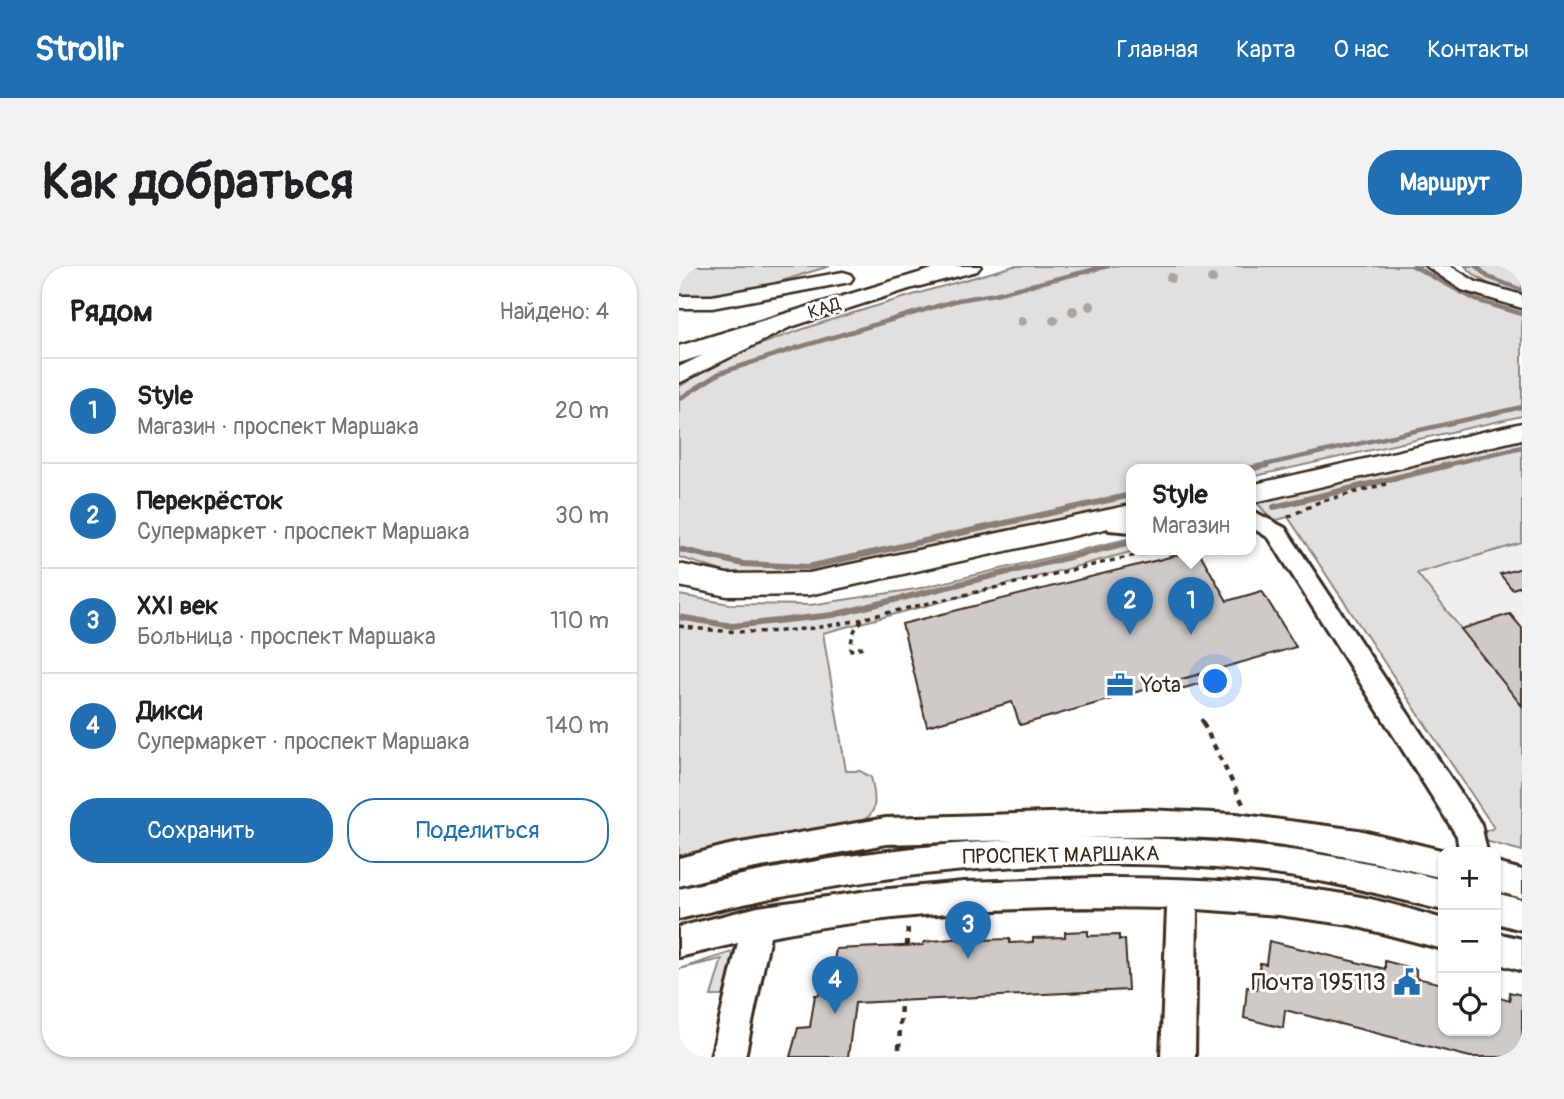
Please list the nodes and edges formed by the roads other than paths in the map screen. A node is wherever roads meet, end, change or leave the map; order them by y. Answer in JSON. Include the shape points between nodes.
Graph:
{"nodes":[{"id":1,"x":969,"y":266,"type":"edge"},
{"id":2,"x":1436,"y":266,"type":"edge"},
{"id":3,"x":1456,"y":266,"type":"edge"},
{"id":4,"x":867,"y":270,"type":"dead end"},
{"id":5,"x":843,"y":278,"type":"junction"},
{"id":6,"x":1499,"y":296,"type":"junction"},
{"id":7,"x":679,"y":302,"type":"edge"},
{"id":8,"x":1522,"y":302,"type":"edge"},
{"id":9,"x":782,"y":322,"type":"junction"},
{"id":10,"x":692,"y":326,"type":"dead end"},
{"id":11,"x":679,"y":355,"type":"edge"},
{"id":12,"x":679,"y":376,"type":"edge"},
{"id":13,"x":1522,"y":423,"type":"edge"},
{"id":14,"x":1522,"y":431,"type":"edge"},
{"id":15,"x":1256,"y":485,"type":"edge"},
{"id":16,"x":1256,"y":493,"type":"edge"},
{"id":17,"x":1256,"y":519,"type":"edge"},
{"id":18,"x":1126,"y":522,"type":"edge"},
{"id":19,"x":1126,"y":522,"type":"edge"},
{"id":20,"x":679,"y":575,"type":"edge"},
{"id":21,"x":679,"y":586,"type":"edge"},
{"id":22,"x":1472,"y":847,"type":"edge"},
{"id":23,"x":1438,"y":863,"type":"edge"},
{"id":24,"x":679,"y":872,"type":"edge"},
{"id":25,"x":1501,"y":878,"type":"edge"},
{"id":26,"x":1522,"y":884,"type":"edge"},
{"id":27,"x":1182,"y":893,"type":"junction"},
{"id":28,"x":1438,"y":894,"type":"edge"},
{"id":29,"x":679,"y":904,"type":"edge"},
{"id":30,"x":1501,"y":909,"type":"edge"},
{"id":31,"x":1522,"y":915,"type":"edge"},
{"id":32,"x":758,"y":922,"type":"junction"},
{"id":33,"x":1438,"y":933,"type":"edge"},
{"id":34,"x":679,"y":942,"type":"edge"},
{"id":35,"x":1501,"y":949,"type":"edge"},
{"id":36,"x":1522,"y":955,"type":"edge"},
{"id":37,"x":728,"y":1057,"type":"edge"},
{"id":38,"x":1178,"y":1057,"type":"edge"}],
"edges":[{"from":1,"to":9,"type":"highway","name":"КАД"},
{"from":2,"to":6,"type":"main road","via":[[1469,286]]},
{"from":3,"to":6,"type":"main road"},
{"from":4,"to":5,"type":"highway","name":"КАД"},
{"from":5,"to":7,"type":"main road","via":[[712,302]]},
{"from":5,"to":10,"type":"highway","name":"КАД"},
{"from":6,"to":8,"type":"main road"},
{"from":9,"to":11,"type":"highway","name":"КАД"},
{"from":9,"to":12,"type":"main road"},
{"from":13,"to":15,"type":"main road"},
{"from":14,"to":16,"type":"main road"},
{"from":17,"to":22,"type":"street","via":[[1277,533],[1471,833]]},
{"from":18,"to":20,"type":"main road","via":[[809,584],[759,587]]},
{"from":19,"to":21,"type":"main road","via":[[811,592],[755,596]]},
{"from":23,"to":24,"type":"street","name":"ПРОСПЕКТ МАРШАКА","via":[[1358,844],[1236,827],[1128,823],[885,831]]},
{"from":25,"to":26,"type":"street"},
{"from":27,"to":32,"type":"street","via":[[882,902]]},
{"from":27,"to":33,"type":"street","via":[[1352,911]]},
{"from":27,"to":38,"type":"street"},
{"from":28,"to":29,"type":"street","name":"ПРОСПЕКТ МАРШАКА","via":[[1346,871],[1233,855],[1144,851],[986,854],[884,863],[729,890]]},
{"from":30,"to":31,"type":"street"},
{"from":32,"to":34,"type":"street"},
{"from":32,"to":37,"type":"street"},
{"from":35,"to":36,"type":"street"}]}
